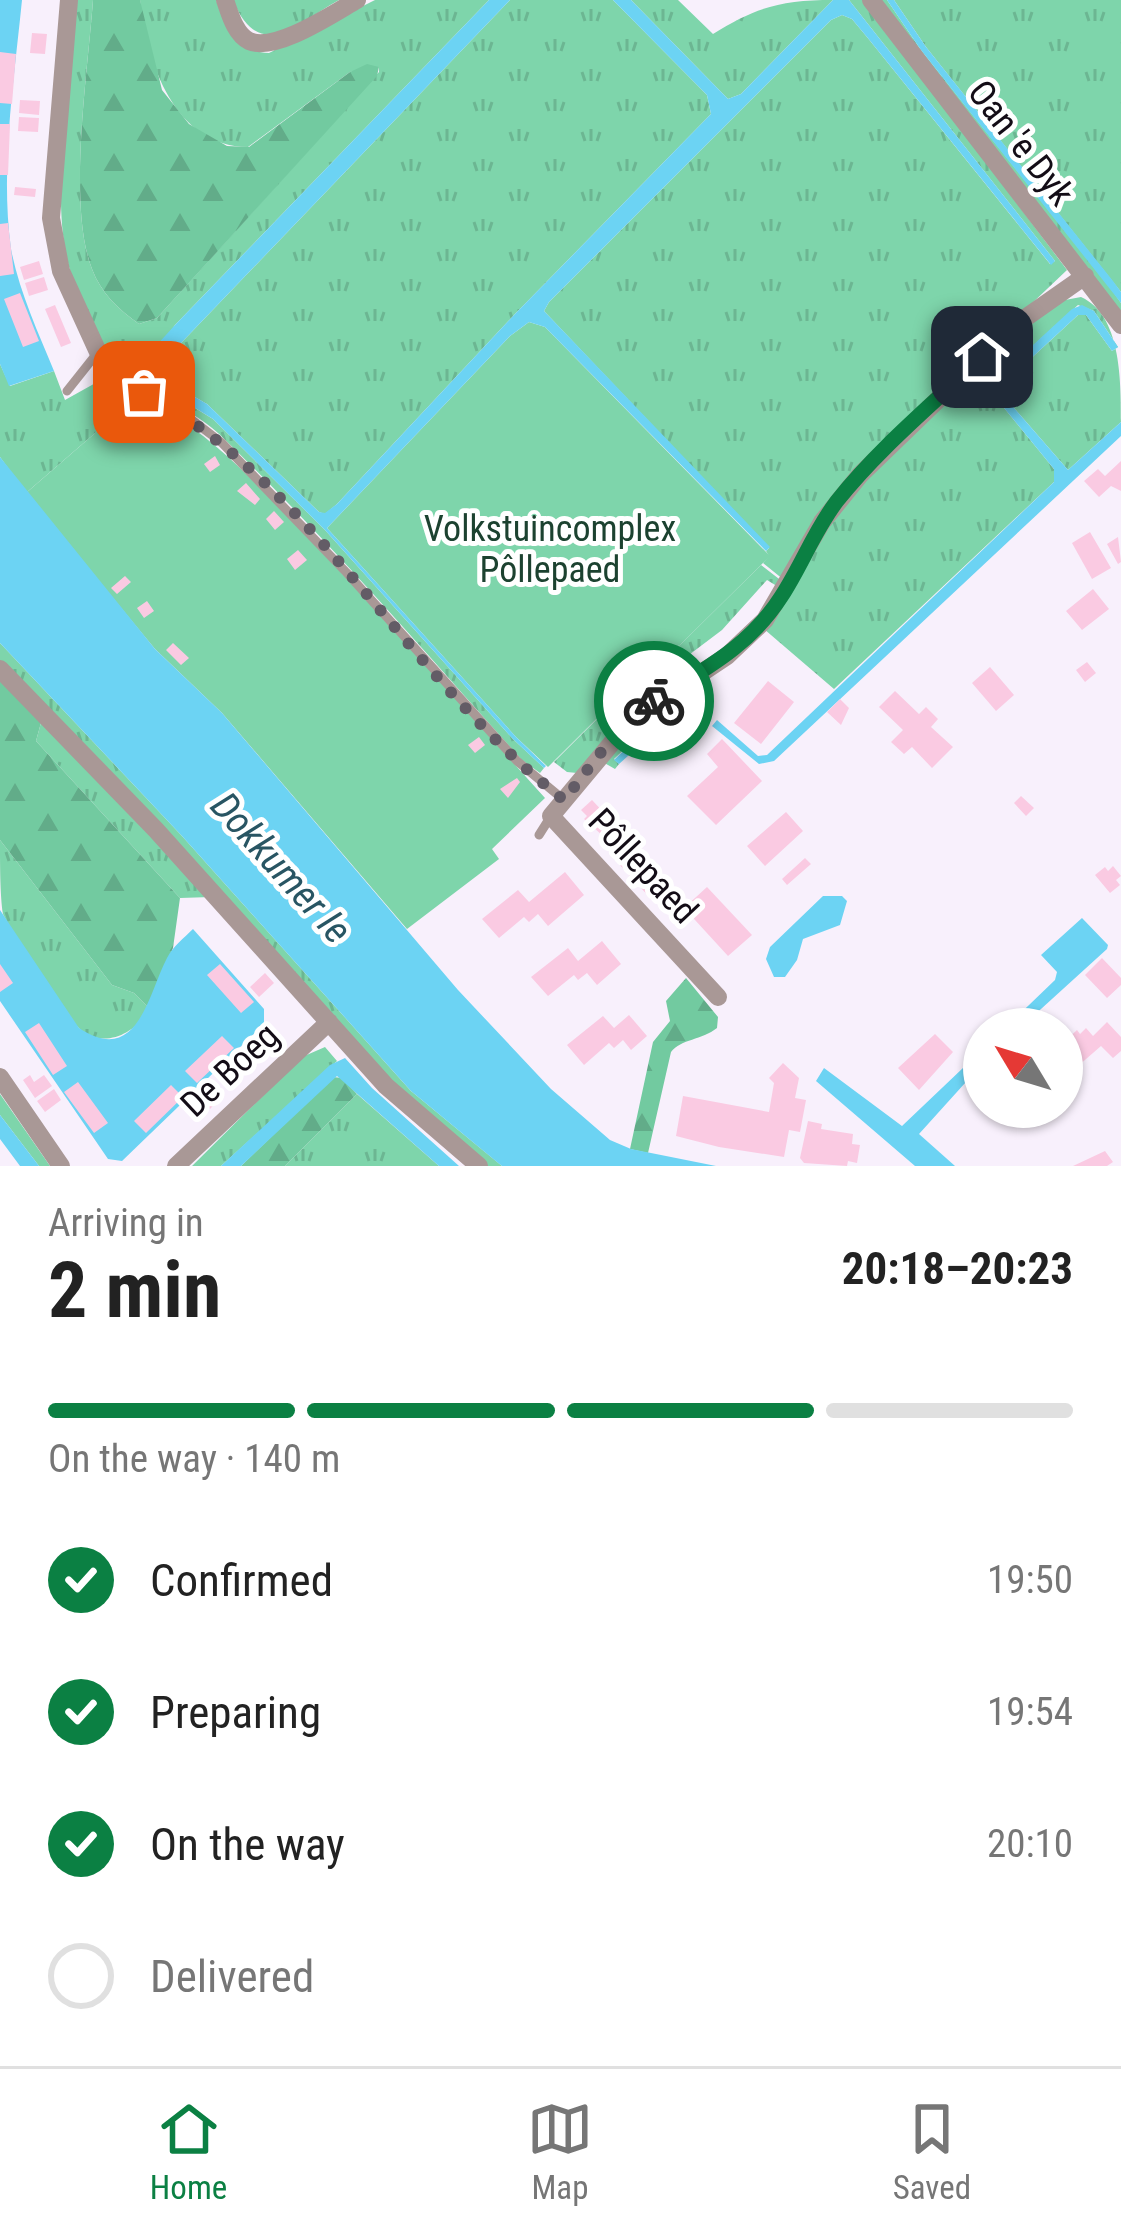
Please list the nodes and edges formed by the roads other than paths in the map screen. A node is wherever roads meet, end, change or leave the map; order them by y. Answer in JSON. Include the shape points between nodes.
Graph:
{"nodes":[{"id":1,"x":69,"y":0,"type":"edge"},
{"id":2,"x":225,"y":0,"type":"edge"},
{"id":3,"x":357,"y":0,"type":"edge"},
{"id":4,"x":871,"y":0,"type":"edge"},
{"id":5,"x":1084,"y":276,"type":"junction"},
{"id":6,"x":1121,"y":325,"type":"edge"},
{"id":7,"x":98,"y":352,"type":"junction"},
{"id":8,"x":67,"y":391,"type":"dead end"},
{"id":9,"x":0,"y":669,"type":"edge"},
{"id":10,"x":564,"y":800,"type":"junction"},
{"id":11,"x":551,"y":816,"type":"junction"},
{"id":12,"x":539,"y":835,"type":"dead end"},
{"id":13,"x":718,"y":997,"type":"dead end"},
{"id":14,"x":329,"y":1022,"type":"junction"},
{"id":15,"x":0,"y":1077,"type":"edge"},
{"id":16,"x":61,"y":1166,"type":"edge"},
{"id":17,"x":176,"y":1166,"type":"edge"},
{"id":18,"x":478,"y":1166,"type":"edge"}],
"edges":[{"from":1,"to":7,"type":"street","via":[[51,218],[61,271]]},
{"from":2,"to":3,"type":"street","via":[[238,32],[268,44]]},
{"from":4,"to":5,"type":"street","name":"Oan 'e Dyk"},
{"from":5,"to":6,"type":"street","name":"Oan 'e Dyk"},
{"from":5,"to":10,"type":"street","name":"Pôllepaed","via":[[1014,326],[860,475],[745,642],[631,720]]},
{"from":7,"to":8,"type":"lane"},
{"from":7,"to":10,"type":"lane","via":[[130,384],[222,443],[517,761]]},
{"from":9,"to":14,"type":"street"},
{"from":10,"to":11,"type":"street","name":"Pôllepaed"},
{"from":11,"to":12,"type":"lane"},
{"from":11,"to":13,"type":"street","name":"Pôllepaed"},
{"from":14,"to":17,"type":"street","name":"De Boeg"},
{"from":14,"to":18,"type":"street","via":[[416,1115]]},
{"from":15,"to":16,"type":"street"}]}
